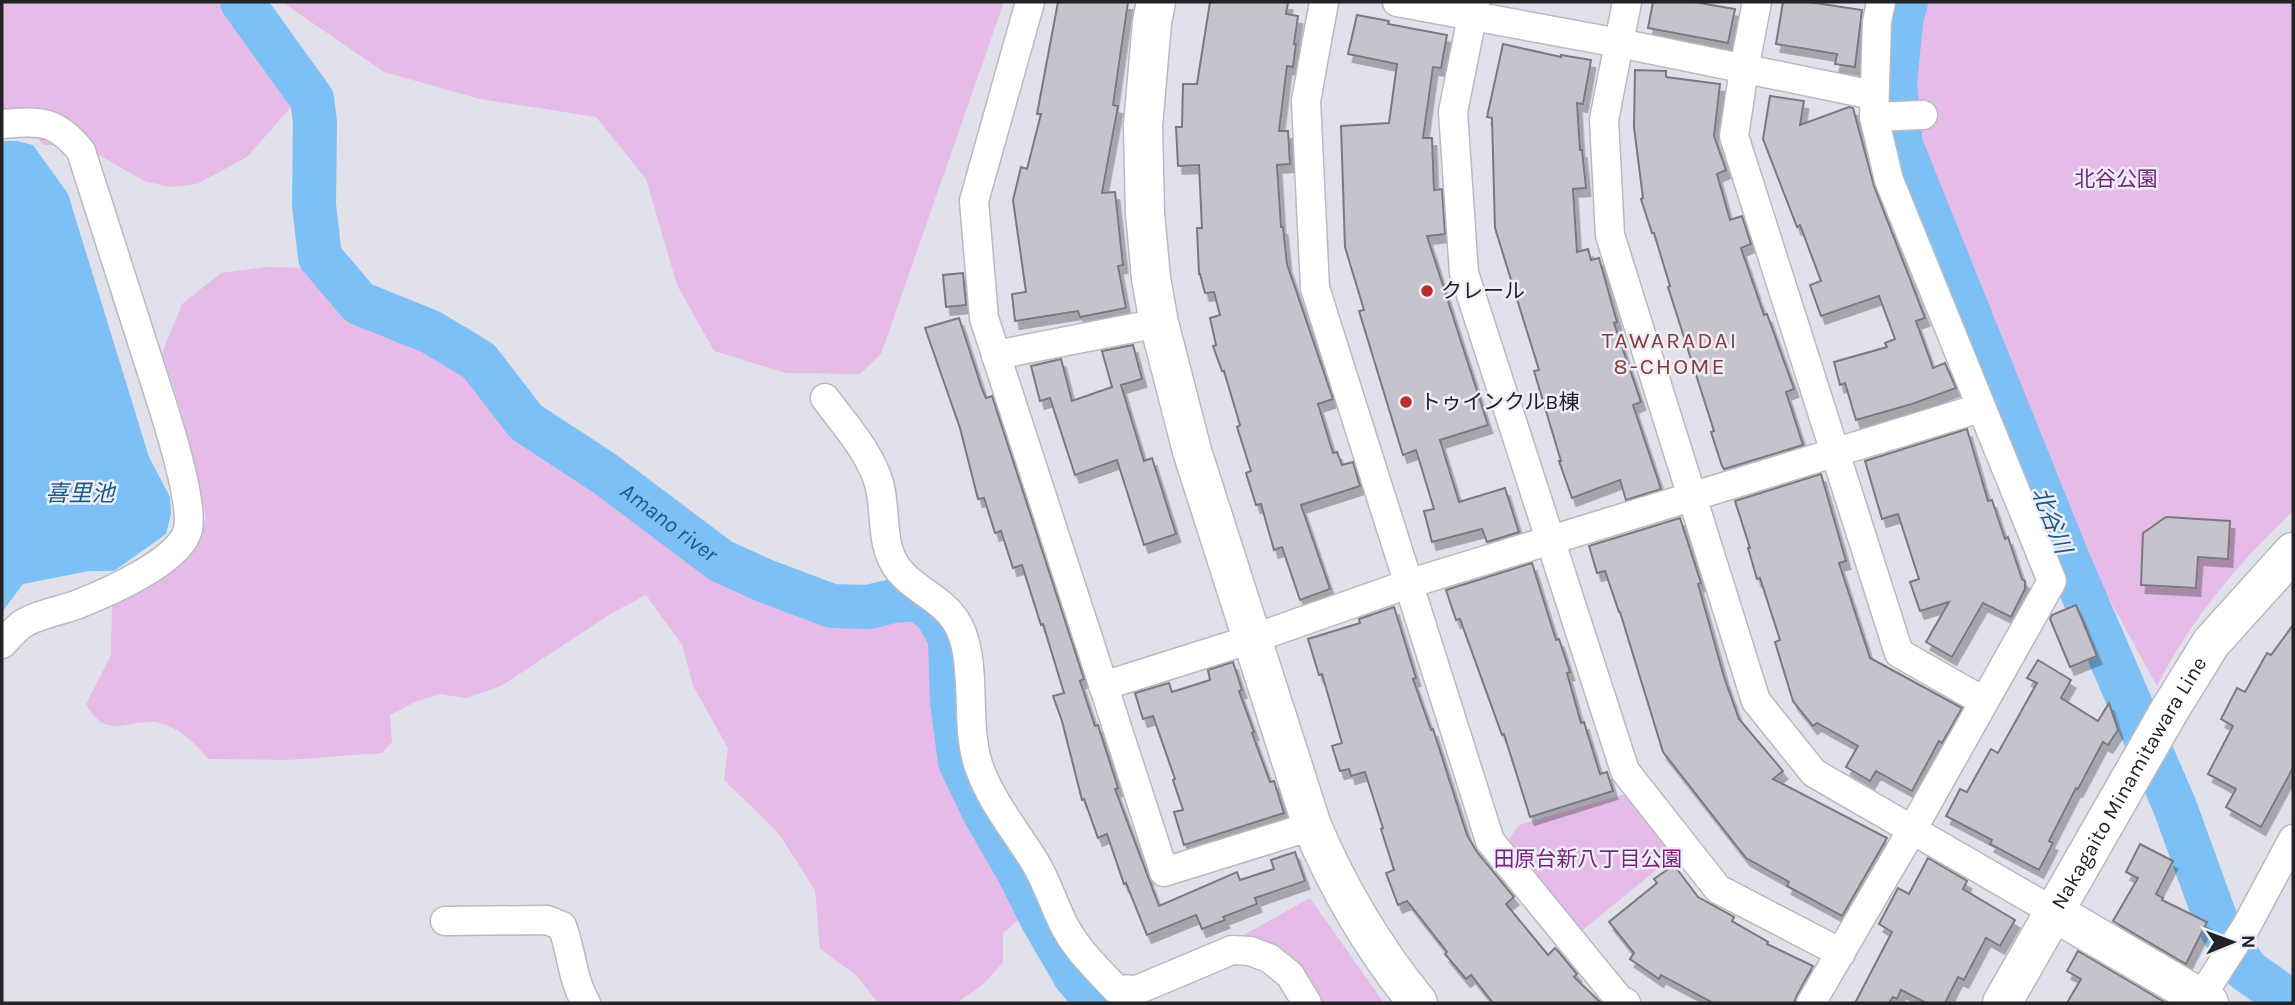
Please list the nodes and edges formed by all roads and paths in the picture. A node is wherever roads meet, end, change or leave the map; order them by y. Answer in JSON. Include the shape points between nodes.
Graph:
{"nodes":[{"id":1,"x":1030,"y":2,"type":"edge"},
{"id":2,"x":1156,"y":2,"type":"edge"},
{"id":3,"x":1324,"y":2,"type":"edge"},
{"id":4,"x":1397,"y":2,"type":"edge"},
{"id":5,"x":1627,"y":2,"type":"edge"},
{"id":6,"x":1757,"y":2,"type":"edge"},
{"id":7,"x":1881,"y":2,"type":"edge"},
{"id":8,"x":1474,"y":9,"type":"edge"},
{"id":9,"x":1619,"y":43,"type":"junction"},
{"id":10,"x":1744,"y":69,"type":"junction"},
{"id":11,"x":1877,"y":109,"type":"junction"},
{"id":12,"x":1923,"y":115,"type":"dead end"},
{"id":13,"x":2,"y":124,"type":"edge"},
{"id":14,"x":1159,"y":323,"type":"junction"},
{"id":15,"x":996,"y":355,"type":"junction"},
{"id":16,"x":825,"y":398,"type":"dead end"},
{"id":17,"x":1980,"y":408,"type":"junction"},
{"id":18,"x":1836,"y":452,"type":"junction"},
{"id":19,"x":1691,"y":496,"type":"junction"},
{"id":20,"x":1552,"y":541,"type":"junction"},
{"id":21,"x":2293,"y":552,"type":"edge"},
{"id":22,"x":1408,"y":584,"type":"junction"},
{"id":23,"x":1252,"y":639,"type":"junction"},
{"id":24,"x":2,"y":644,"type":"edge"},
{"id":25,"x":1103,"y":686,"type":"junction"},
{"id":26,"x":1983,"y":701,"type":"junction"},
{"id":27,"x":1312,"y":825,"type":"junction"},
{"id":28,"x":1912,"y":830,"type":"junction"},
{"id":29,"x":2293,"y":839,"type":"edge"},
{"id":30,"x":2054,"y":912,"type":"junction"},
{"id":31,"x":445,"y":921,"type":"dead end"},
{"id":32,"x":1840,"y":953,"type":"junction"},
{"id":33,"x":2206,"y":993,"type":"edge"},
{"id":34,"x":586,"y":1003,"type":"edge"},
{"id":35,"x":1307,"y":1003,"type":"edge"},
{"id":36,"x":1418,"y":1003,"type":"edge"},
{"id":37,"x":1626,"y":1003,"type":"edge"},
{"id":38,"x":1811,"y":1003,"type":"edge"},
{"id":39,"x":2002,"y":1003,"type":"edge"}],
"edges":[{"from":1,"to":15,"type":"street","via":[[974,201],[985,318]]},
{"from":2,"to":14,"type":"street","via":[[1143,125],[1146,226]]},
{"from":3,"to":22,"type":"street","via":[[1306,101],[1315,288]]},
{"from":4,"to":8,"type":"street"},
{"from":5,"to":9,"type":"street"},
{"from":6,"to":10,"type":"street"},
{"from":7,"to":11,"type":"street"},
{"from":8,"to":9,"type":"street"},
{"from":8,"to":20,"type":"street","via":[[1453,112],[1464,273]]},
{"from":9,"to":10,"type":"street"},
{"from":9,"to":19,"type":"street","via":[[1604,120],[1610,235]]},
{"from":10,"to":11,"type":"street"},
{"from":10,"to":18,"type":"street","via":[[1734,136]]},
{"from":11,"to":12,"type":"street"},
{"from":11,"to":17,"type":"street","via":[[1889,180]]},
{"from":13,"to":24,"type":"street","via":[[36,122],[57,127],[81,151],[164,410],[190,514],[188,532],[170,555],[128,582],[23,624]]},
{"from":14,"to":15,"type":"street"},
{"from":14,"to":23,"type":"street","via":[[1192,451]]},
{"from":15,"to":25,"type":"street"},
{"from":16,"to":35,"type":"street","via":[[870,460],[880,486],[893,561],[954,618],[965,642],[978,764],[1008,823],[1033,858],[1064,926],[1092,964],[1116,989],[1137,990],[1232,950],[1250,951],[1269,958],[1290,975]]},
{"from":17,"to":18,"type":"street"},
{"from":17,"to":26,"type":"street","via":[[2052,580]]},
{"from":18,"to":19,"type":"street"},
{"from":18,"to":26,"type":"street","via":[[1899,653]]},
{"from":19,"to":20,"type":"street"},
{"from":19,"to":28,"type":"street","via":[[1756,701],[1814,773]]},
{"from":20,"to":22,"type":"street"},
{"from":20,"to":32,"type":"street","via":[[1625,771],[1718,889]]},
{"from":21,"to":30,"type":"street","name":"Nakagaito Minamitawara Line","via":[[2211,643]]},
{"from":22,"to":23,"type":"street"},
{"from":22,"to":37,"type":"street","via":[[1490,841]]},
{"from":23,"to":25,"type":"street"},
{"from":23,"to":27,"type":"street"},
{"from":25,"to":27,"type":"street","via":[[1164,872]]},
{"from":26,"to":28,"type":"street"},
{"from":27,"to":36,"type":"street","via":[[1332,873],[1373,943]]},
{"from":28,"to":30,"type":"street"},
{"from":28,"to":32,"type":"street"},
{"from":29,"to":33,"type":"street"},
{"from":30,"to":33,"type":"street","name":"Nakagaito Minamitawara Line"},
{"from":30,"to":39,"type":"street"},
{"from":31,"to":34,"type":"street","via":[[547,920],[562,926]]},
{"from":32,"to":38,"type":"street"}]}
